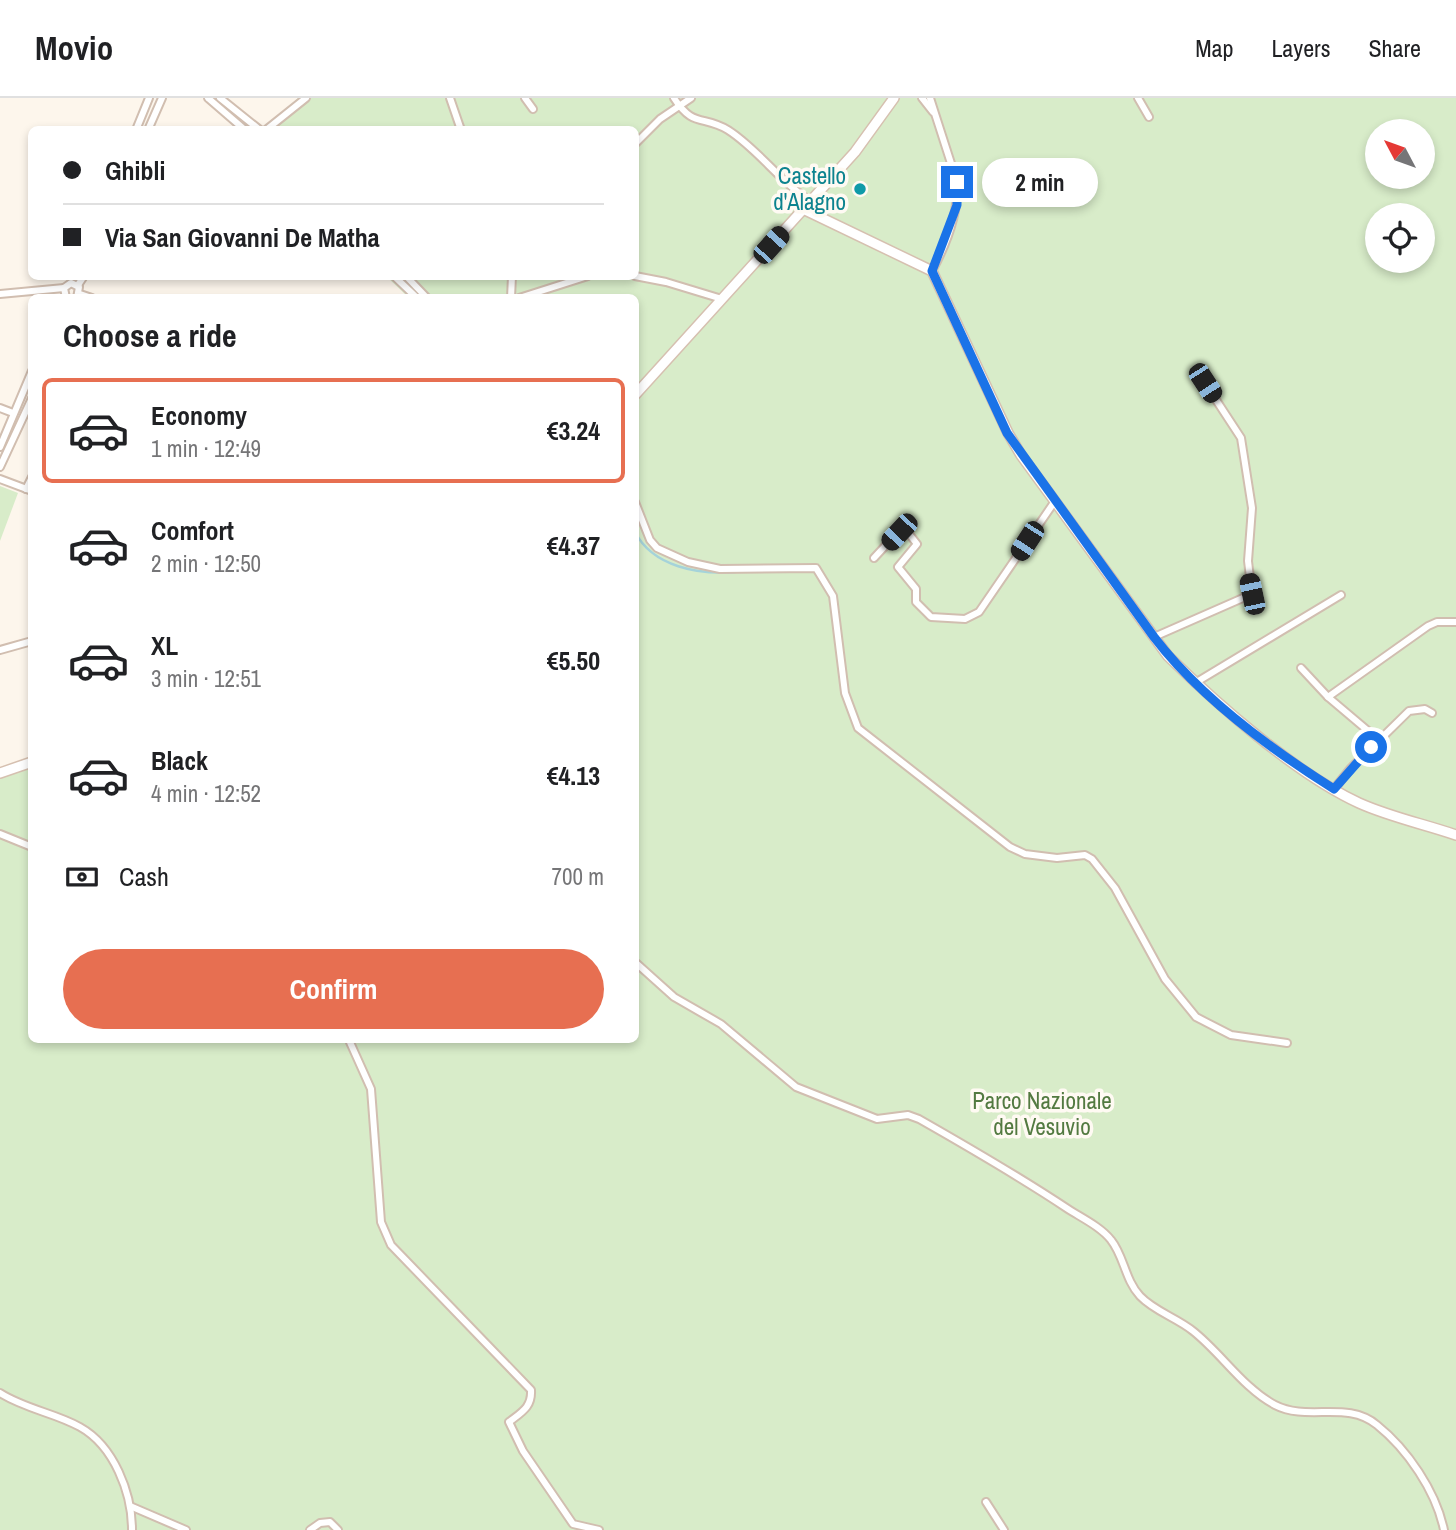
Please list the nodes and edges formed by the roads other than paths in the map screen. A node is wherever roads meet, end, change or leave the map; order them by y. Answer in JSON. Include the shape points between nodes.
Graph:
{"nodes":[{"id":1,"x":149,"y":98,"type":"edge"},
{"id":2,"x":162,"y":98,"type":"edge"},
{"id":3,"x":208,"y":98,"type":"edge"},
{"id":4,"x":220,"y":98,"type":"edge"},
{"id":5,"x":306,"y":98,"type":"edge"},
{"id":6,"x":450,"y":98,"type":"edge"},
{"id":7,"x":525,"y":98,"type":"edge"},
{"id":8,"x":674,"y":98,"type":"edge"},
{"id":9,"x":691,"y":98,"type":"edge"},
{"id":10,"x":893,"y":98,"type":"edge"},
{"id":11,"x":922,"y":98,"type":"edge"},
{"id":12,"x":930,"y":98,"type":"edge"},
{"id":13,"x":1138,"y":98,"type":"edge"},
{"id":14,"x":680,"y":107,"type":"junction"},
{"id":15,"x":533,"y":109,"type":"dead end"},
{"id":16,"x":935,"y":115,"type":"junction"},
{"id":17,"x":1149,"y":117,"type":"dead end"},
{"id":18,"x":138,"y":126,"type":"edge"},
{"id":19,"x":150,"y":126,"type":"edge"},
{"id":20,"x":240,"y":126,"type":"edge"},
{"id":21,"x":255,"y":126,"type":"edge"},
{"id":22,"x":271,"y":126,"type":"edge"},
{"id":23,"x":460,"y":126,"type":"edge"},
{"id":24,"x":639,"y":140,"type":"edge"},
{"id":25,"x":810,"y":201,"type":"junction"},
{"id":26,"x":803,"y":209,"type":"junction"},
{"id":27,"x":932,"y":271,"type":"junction"},
{"id":28,"x":639,"y":277,"type":"edge"},
{"id":29,"x":398,"y":280,"type":"edge"},
{"id":30,"x":410,"y":280,"type":"edge"},
{"id":31,"x":575,"y":280,"type":"edge"},
{"id":32,"x":74,"y":282,"type":"edge"},
{"id":33,"x":64,"y":288,"type":"junction"},
{"id":34,"x":0,"y":294,"type":"edge"},
{"id":35,"x":65,"y":294,"type":"edge"},
{"id":36,"x":413,"y":294,"type":"edge"},
{"id":37,"x":423,"y":294,"type":"edge"},
{"id":38,"x":532,"y":294,"type":"edge"},
{"id":39,"x":722,"y":299,"type":"junction"},
{"id":40,"x":28,"y":380,"type":"edge"},
{"id":41,"x":1205,"y":383,"type":"dead end"},
{"id":42,"x":639,"y":391,"type":"edge"},
{"id":43,"x":28,"y":407,"type":"edge"},
{"id":44,"x":0,"y":408,"type":"edge"},
{"id":45,"x":13,"y":413,"type":"junction"},
{"id":46,"x":0,"y":447,"type":"edge"},
{"id":47,"x":0,"y":467,"type":"edge"},
{"id":48,"x":0,"y":479,"type":"edge"},
{"id":49,"x":28,"y":490,"type":"edge"},
{"id":50,"x":1055,"y":501,"type":"junction"},
{"id":51,"x":639,"y":512,"type":"edge"},
{"id":52,"x":874,"y":558,"type":"dead end"},
{"id":53,"x":1341,"y":595,"type":"dead end"},
{"id":54,"x":1456,"y":622,"type":"edge"},
{"id":55,"x":1154,"y":637,"type":"junction"},
{"id":56,"x":28,"y":642,"type":"edge"},
{"id":57,"x":0,"y":650,"type":"edge"},
{"id":58,"x":1301,"y":668,"type":"dead end"},
{"id":59,"x":1195,"y":683,"type":"junction"},
{"id":60,"x":1328,"y":696,"type":"junction"},
{"id":61,"x":1432,"y":713,"type":"dead end"},
{"id":62,"x":1380,"y":741,"type":"junction"},
{"id":63,"x":28,"y":763,"type":"edge"},
{"id":64,"x":0,"y":773,"type":"edge"},
{"id":65,"x":1334,"y":789,"type":"junction"},
{"id":66,"x":0,"y":834,"type":"edge"},
{"id":67,"x":1456,"y":835,"type":"edge"},
{"id":68,"x":28,"y":845,"type":"edge"},
{"id":69,"x":639,"y":966,"type":"edge"},
{"id":70,"x":350,"y":1043,"type":"edge"},
{"id":71,"x":1287,"y":1043,"type":"dead end"},
{"id":72,"x":0,"y":1393,"type":"edge"},
{"id":73,"x":986,"y":1502,"type":"dead end"},
{"id":74,"x":130,"y":1506,"type":"junction"},
{"id":75,"x":132,"y":1530,"type":"edge"},
{"id":76,"x":187,"y":1530,"type":"edge"},
{"id":77,"x":310,"y":1530,"type":"edge"},
{"id":78,"x":338,"y":1530,"type":"edge"},
{"id":79,"x":599,"y":1530,"type":"edge"},
{"id":80,"x":1004,"y":1530,"type":"edge"},
{"id":81,"x":1444,"y":1530,"type":"edge"}],
"edges":[{"from":1,"to":18,"type":"street"},
{"from":2,"to":19,"type":"street"},
{"from":3,"to":20,"type":"street"},
{"from":4,"to":21,"type":"street"},
{"from":5,"to":22,"type":"street"},
{"from":6,"to":23,"type":"street"},
{"from":7,"to":15,"type":"street"},
{"from":8,"to":14,"type":"street"},
{"from":9,"to":14,"type":"street"},
{"from":10,"to":25,"type":"street","via":[[866,138]]},
{"from":11,"to":16,"type":"street"},
{"from":12,"to":16,"type":"street"},
{"from":13,"to":17,"type":"street"},
{"from":14,"to":24,"type":"street"},
{"from":14,"to":25,"type":"street","via":[[692,118],[726,129]]},
{"from":16,"to":27,"type":"street","via":[[958,194]]},
{"from":25,"to":26,"type":"street"},
{"from":26,"to":27,"type":"street"},
{"from":26,"to":39,"type":"street"},
{"from":27,"to":50,"type":"street","via":[[1007,433]]},
{"from":28,"to":39,"type":"street"},
{"from":29,"to":36,"type":"street"},
{"from":30,"to":37,"type":"street"},
{"from":31,"to":38,"type":"street"},
{"from":32,"to":33,"type":"street"},
{"from":33,"to":34,"type":"street"},
{"from":33,"to":35,"type":"street"},
{"from":39,"to":42,"type":"street"},
{"from":40,"to":45,"type":"street"},
{"from":41,"to":55,"type":"street","via":[[1241,438],[1252,508],[1248,561],[1252,594]]},
{"from":43,"to":47,"type":"street"},
{"from":44,"to":45,"type":"street"},
{"from":45,"to":46,"type":"street"},
{"from":48,"to":49,"type":"street"},
{"from":50,"to":52,"type":"street","via":[[979,612],[970,617],[931,617],[916,602],[916,589],[898,567],[917,544],[906,530],[900,530]]},
{"from":50,"to":55,"type":"street"},
{"from":51,"to":71,"type":"street","via":[[657,548],[688,562],[720,569],[811,566],[820,571],[833,596],[845,693],[858,728],[1010,847],[1026,854],[1093,859],[1115,888],[1165,979],[1196,1017],[1231,1035]]},
{"from":53,"to":59,"type":"street"},
{"from":54,"to":60,"type":"street","via":[[1428,626]]},
{"from":55,"to":59,"type":"street"},
{"from":56,"to":57,"type":"street"},
{"from":58,"to":60,"type":"street"},
{"from":59,"to":65,"type":"street"},
{"from":60,"to":62,"type":"street"},
{"from":61,"to":62,"type":"street","via":[[1409,711]]},
{"from":62,"to":65,"type":"street"},
{"from":63,"to":64,"type":"street"},
{"from":65,"to":67,"type":"street","via":[[1384,813]]},
{"from":66,"to":68,"type":"street"},
{"from":69,"to":81,"type":"street","via":[[674,997],[721,1024],[796,1087],[877,1119],[908,1115],[919,1119],[1034,1185],[1101,1231],[1112,1241],[1140,1296],[1196,1333],[1275,1405],[1311,1414],[1348,1412],[1375,1423],[1416,1471],[1439,1510]]},
{"from":70,"to":79,"type":"street","via":[[371,1089],[381,1222],[390,1245],[531,1390],[525,1410],[509,1422],[523,1451],[573,1524]]},
{"from":72,"to":74,"type":"street","via":[[81,1427],[100,1443],[118,1471]]},
{"from":73,"to":80,"type":"street"},
{"from":74,"to":75,"type":"street"},
{"from":74,"to":76,"type":"street"},
{"from":77,"to":78,"type":"street","via":[[330,1522]]}]}
